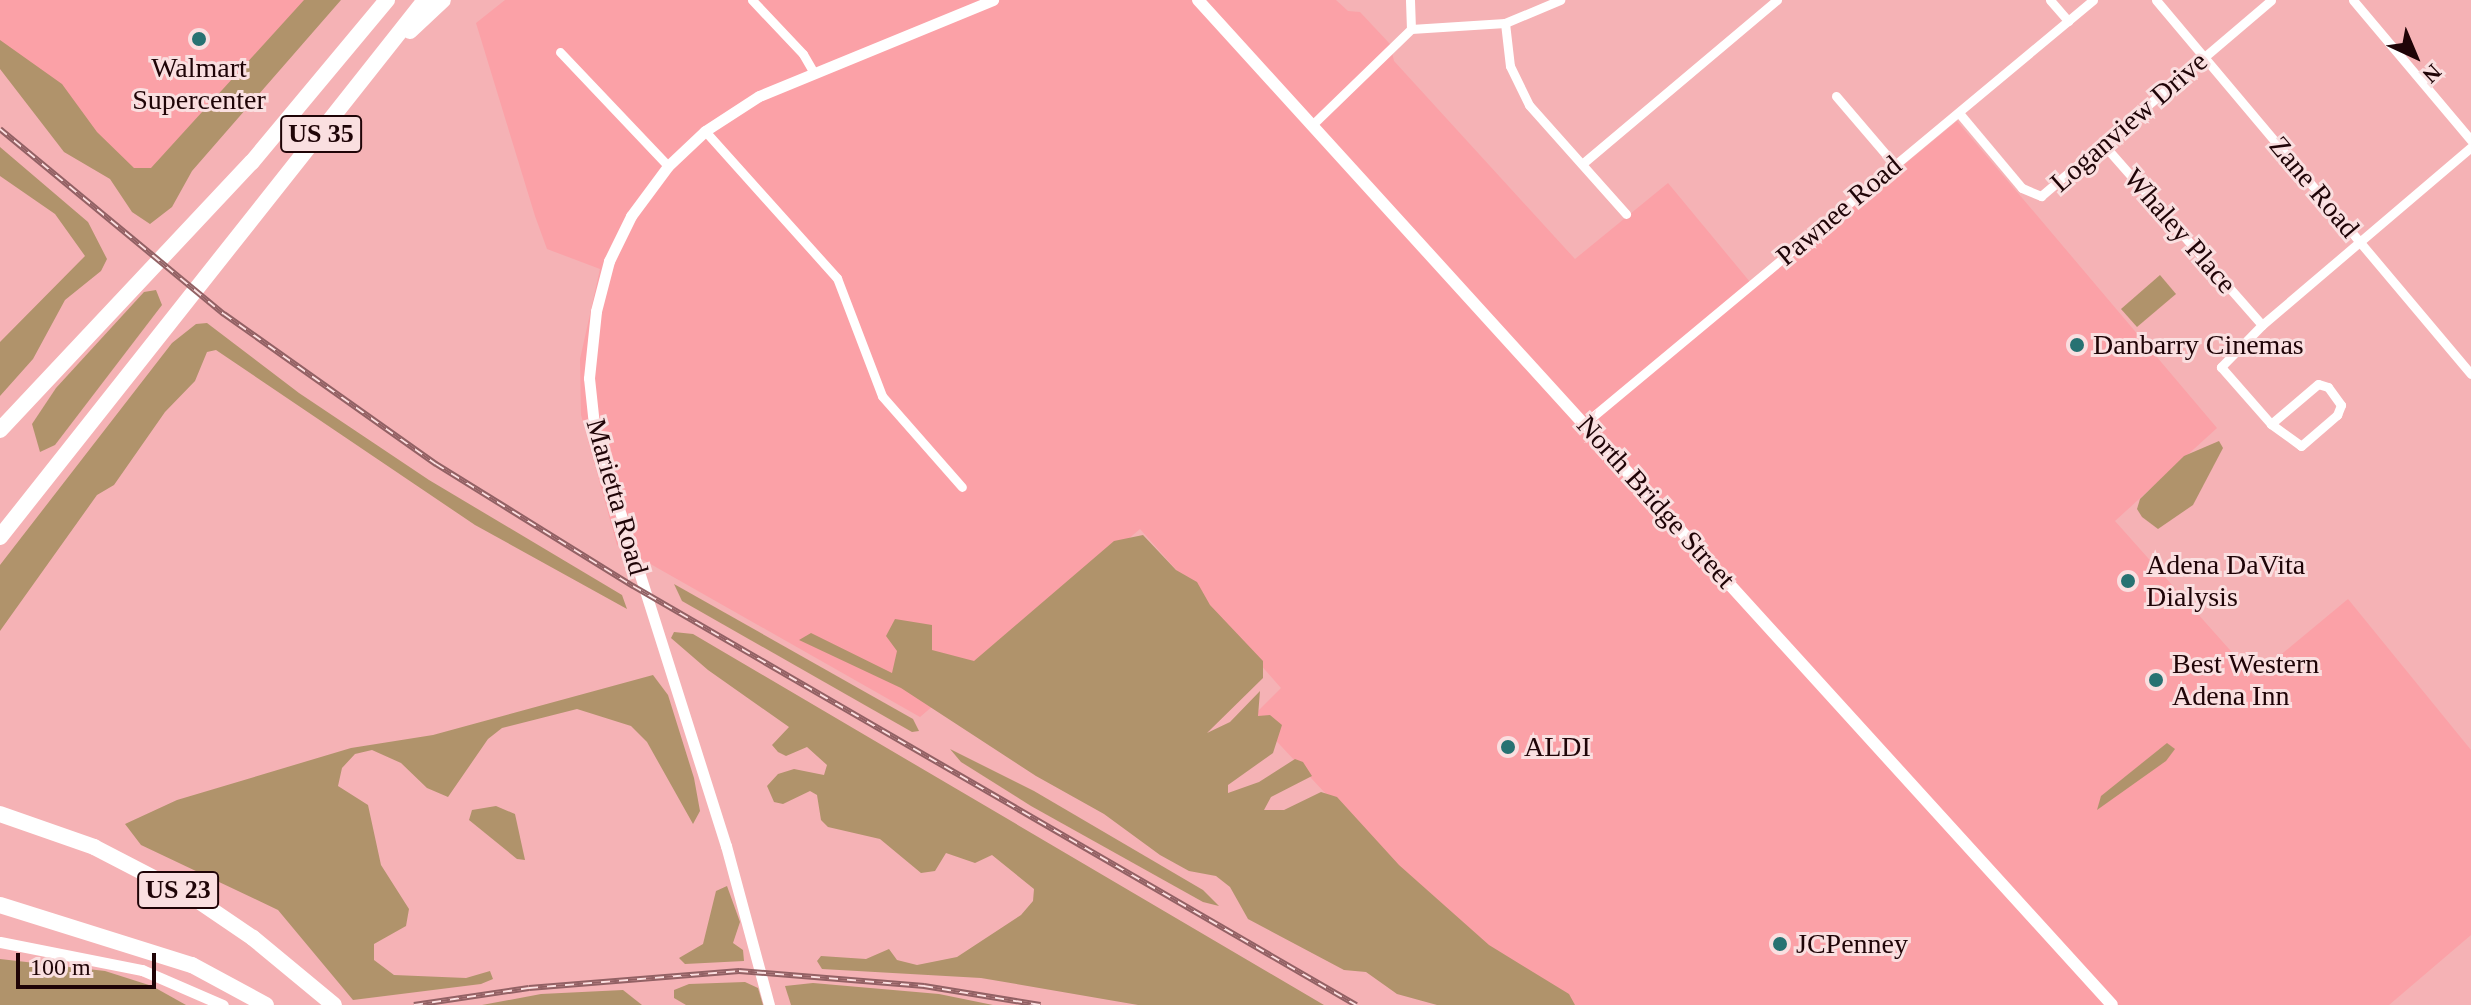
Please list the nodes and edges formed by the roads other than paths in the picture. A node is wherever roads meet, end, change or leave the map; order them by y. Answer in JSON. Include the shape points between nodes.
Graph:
{"nodes":[{"id":1,"x":387,"y":0,"type":"edge"},
{"id":2,"x":425,"y":0,"type":"edge"},
{"id":3,"x":443,"y":0,"type":"edge"},
{"id":4,"x":752,"y":0,"type":"edge"},
{"id":5,"x":993,"y":0,"type":"edge"},
{"id":6,"x":1198,"y":0,"type":"edge"},
{"id":7,"x":1410,"y":0,"type":"edge"},
{"id":8,"x":1560,"y":0,"type":"edge"},
{"id":9,"x":1777,"y":0,"type":"edge"},
{"id":10,"x":2050,"y":0,"type":"edge"},
{"id":11,"x":2093,"y":0,"type":"edge"},
{"id":12,"x":2156,"y":0,"type":"edge"},
{"id":13,"x":2271,"y":0,"type":"edge"},
{"id":14,"x":2353,"y":0,"type":"edge"},
{"id":15,"x":2068,"y":21,"type":"junction"},
{"id":16,"x":1505,"y":23,"type":"junction"},
{"id":17,"x":1411,"y":29,"type":"junction"},
{"id":18,"x":560,"y":52,"type":"dead end"},
{"id":19,"x":2205,"y":57,"type":"junction"},
{"id":20,"x":377,"y":63,"type":"junction"},
{"id":21,"x":814,"y":73,"type":"junction"},
{"id":22,"x":1836,"y":96,"type":"dead end"},
{"id":23,"x":1959,"y":113,"type":"junction"},
{"id":24,"x":1312,"y":125,"type":"junction"},
{"id":25,"x":705,"y":131,"type":"junction"},
{"id":26,"x":2471,"y":140,"type":"edge"},
{"id":27,"x":2103,"y":144,"type":"junction"},
{"id":28,"x":2471,"y":147,"type":"edge"},
{"id":29,"x":1582,"y":164,"type":"junction"},
{"id":30,"x":1894,"y":164,"type":"junction"},
{"id":31,"x":668,"y":166,"type":"junction"},
{"id":32,"x":1626,"y":214,"type":"dead end"},
{"id":33,"x":2359,"y":241,"type":"junction"},
{"id":34,"x":2262,"y":325,"type":"junction"},
{"id":35,"x":2471,"y":374,"type":"edge"},
{"id":36,"x":1585,"y":423,"type":"junction"},
{"id":37,"x":2271,"y":424,"type":"junction"},
{"id":38,"x":0,"y":430,"type":"edge"},
{"id":39,"x":962,"y":487,"type":"dead end"},
{"id":40,"x":0,"y":537,"type":"edge"},
{"id":41,"x":0,"y":814,"type":"edge"},
{"id":42,"x":0,"y":905,"type":"edge"},
{"id":43,"x":0,"y":942,"type":"edge"},
{"id":44,"x":223,"y":1005,"type":"edge"},
{"id":45,"x":266,"y":1005,"type":"edge"},
{"id":46,"x":334,"y":1005,"type":"edge"},
{"id":47,"x":769,"y":1005,"type":"edge"},
{"id":48,"x":2112,"y":1005,"type":"edge"}],
"edges":[{"from":1,"to":38,"type":"highway","number":"US 35","via":[[333,69]]},
{"from":2,"to":20,"type":"highway","number":"US 35"},
{"from":3,"to":20,"type":"highway"},
{"from":4,"to":21,"type":"street"},
{"from":5,"to":21,"type":"street","name":"Marietta Road"},
{"from":6,"to":24,"type":"main road","name":"North Bridge Street"},
{"from":7,"to":17,"type":"street"},
{"from":8,"to":16,"type":"street"},
{"from":9,"to":29,"type":"street"},
{"from":10,"to":15,"type":"street"},
{"from":11,"to":15,"type":"street","name":"Pawnee Road"},
{"from":12,"to":19,"type":"street","name":"Zane Road"},
{"from":13,"to":19,"type":"street","name":"Loganview Drive"},
{"from":14,"to":26,"type":"street"},
{"from":15,"to":23,"type":"street","name":"Pawnee Road"},
{"from":16,"to":17,"type":"street"},
{"from":16,"to":29,"type":"street","via":[[1510,66],[1519,86]]},
{"from":17,"to":24,"type":"street"},
{"from":18,"to":31,"type":"street"},
{"from":19,"to":27,"type":"street","name":"Loganview Drive"},
{"from":19,"to":33,"type":"street","name":"Zane Road"},
{"from":20,"to":40,"type":"highway","number":"US 35"},
{"from":21,"to":25,"type":"street","name":"Marietta Road","via":[[759,96]]},
{"from":22,"to":30,"type":"street"},
{"from":23,"to":27,"type":"street","name":"Loganview Drive","via":[[2031,195],[2047,194]]},
{"from":23,"to":30,"type":"street","name":"Pawnee Road"},
{"from":24,"to":36,"type":"main road","name":"North Bridge Street"},
{"from":25,"to":31,"type":"street","name":"Marietta Road"},
{"from":25,"to":39,"type":"street","via":[[837,278],[882,396]]},
{"from":27,"to":34,"type":"street","name":"Whaley Place"},
{"from":28,"to":33,"type":"street"},
{"from":29,"to":32,"type":"street"},
{"from":30,"to":36,"type":"street","name":"Pawnee Road"},
{"from":31,"to":47,"type":"street","name":"Marietta Road","via":[[631,216],[609,261],[590,345],[592,410]]},
{"from":33,"to":34,"type":"street"},
{"from":33,"to":35,"type":"street","name":"Zane Road"},
{"from":34,"to":37,"type":"street","via":[[2221,367]]},
{"from":36,"to":48,"type":"main road","name":"North Bridge Street"},
{"from":37,"to":37,"type":"street","via":[[2301,446],[2337,415],[2341,405],[2328,387],[2318,384]]},
{"from":41,"to":46,"type":"highway","number":"US 23","via":[[94,847],[200,902]]},
{"from":42,"to":45,"type":"highway","number":"US 23","via":[[192,965]]},
{"from":43,"to":44,"type":"street","via":[[142,970]]}]}
